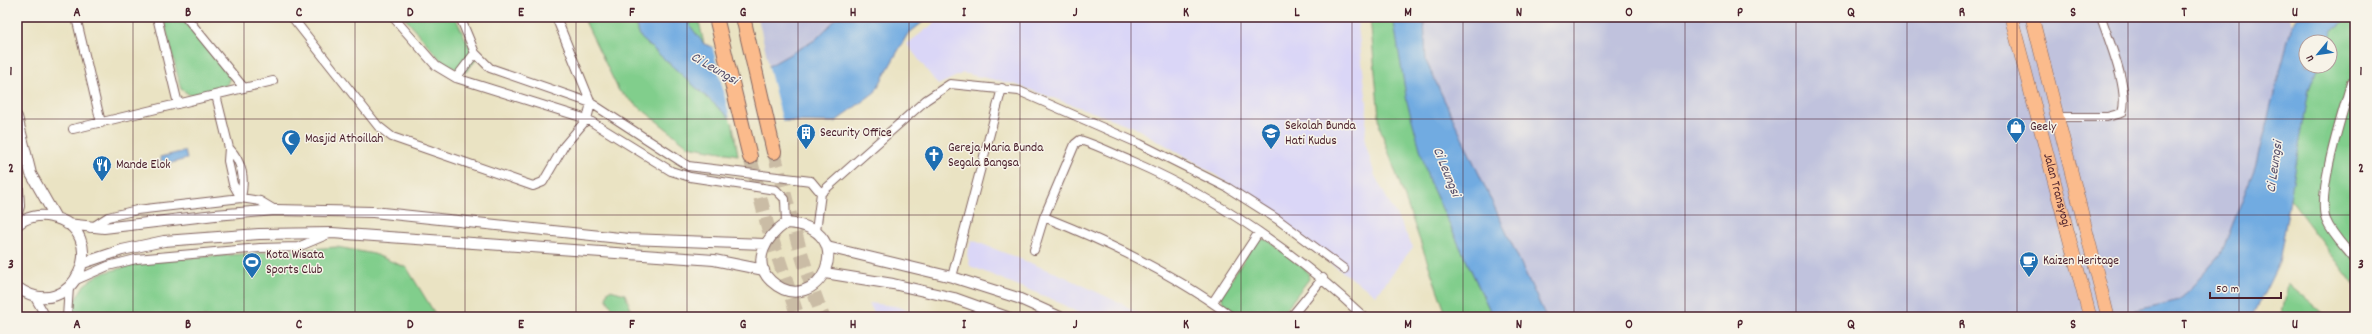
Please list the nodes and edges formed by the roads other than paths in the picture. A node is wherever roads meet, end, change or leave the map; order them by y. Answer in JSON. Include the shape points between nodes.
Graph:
{"nodes":[{"id":1,"x":76,"y":17,"type":"edge"},
{"id":2,"x":157,"y":17,"type":"edge"},
{"id":3,"x":186,"y":17,"type":"edge"},
{"id":4,"x":292,"y":17,"type":"edge"},
{"id":5,"x":393,"y":17,"type":"edge"},
{"id":6,"x":460,"y":17,"type":"edge"},
{"id":7,"x":556,"y":17,"type":"edge"},
{"id":8,"x":716,"y":17,"type":"edge"},
{"id":9,"x":743,"y":17,"type":"edge"},
{"id":10,"x":2011,"y":17,"type":"edge"},
{"id":11,"x":2032,"y":17,"type":"edge"},
{"id":12,"x":2101,"y":17,"type":"edge"},
{"id":13,"x":475,"y":53,"type":"junction"},
{"id":14,"x":456,"y":78,"type":"junction"},
{"id":15,"x":273,"y":80,"type":"dead end"},
{"id":16,"x":2354,"y":83,"type":"edge"},
{"id":17,"x":244,"y":88,"type":"junction"},
{"id":18,"x":1002,"y":88,"type":"junction"},
{"id":19,"x":216,"y":94,"type":"junction"},
{"id":20,"x":591,"y":103,"type":"junction"},
{"id":21,"x":178,"y":104,"type":"junction"},
{"id":22,"x":2058,"y":117,"type":"junction"},
{"id":23,"x":17,"y":118,"type":"edge"},
{"id":24,"x":587,"y":119,"type":"junction"},
{"id":25,"x":101,"y":123,"type":"junction"},
{"id":26,"x":73,"y":129,"type":"dead end"},
{"id":27,"x":774,"y":152,"type":"tunnel mouth"},
{"id":28,"x":750,"y":157,"type":"tunnel mouth"},
{"id":29,"x":17,"y":173,"type":"edge"},
{"id":30,"x":821,"y":193,"type":"junction"},
{"id":31,"x":241,"y":198,"type":"junction"},
{"id":32,"x":275,"y":210,"type":"junction"},
{"id":33,"x":17,"y":213,"type":"edge"},
{"id":34,"x":1044,"y":216,"type":"junction"},
{"id":35,"x":56,"y":218,"type":"junction"},
{"id":36,"x":786,"y":223,"type":"junction"},
{"id":37,"x":67,"y":224,"type":"junction"},
{"id":38,"x":17,"y":225,"type":"edge"},
{"id":39,"x":91,"y":228,"type":"junction"},
{"id":40,"x":816,"y":231,"type":"junction"},
{"id":41,"x":1259,"y":232,"type":"junction"},
{"id":42,"x":332,"y":233,"type":"junction"},
{"id":43,"x":764,"y":244,"type":"junction"},
{"id":44,"x":827,"y":247,"type":"junction"},
{"id":45,"x":1034,"y":250,"type":"dead end"},
{"id":46,"x":2355,"y":260,"type":"edge"},
{"id":47,"x":83,"y":263,"type":"junction"},
{"id":48,"x":1344,"y":269,"type":"dead end"},
{"id":49,"x":764,"y":270,"type":"junction"},
{"id":50,"x":825,"y":273,"type":"junction"},
{"id":51,"x":952,"y":277,"type":"junction"},
{"id":52,"x":1323,"y":278,"type":"junction"},
{"id":53,"x":72,"y":284,"type":"junction"},
{"id":54,"x":17,"y":287,"type":"edge"},
{"id":55,"x":34,"y":296,"type":"junction"},
{"id":56,"x":1212,"y":302,"type":"junction"},
{"id":57,"x":2089,"y":311,"type":"edge"},
{"id":58,"x":46,"y":317,"type":"edge"},
{"id":59,"x":67,"y":317,"type":"edge"},
{"id":60,"x":1007,"y":317,"type":"edge"},
{"id":61,"x":1060,"y":317,"type":"edge"},
{"id":62,"x":1232,"y":317,"type":"edge"},
{"id":63,"x":1291,"y":317,"type":"edge"},
{"id":64,"x":1364,"y":317,"type":"edge"},
{"id":65,"x":2108,"y":317,"type":"edge"}],
"edges":[{"from":1,"to":25,"type":"street"},
{"from":2,"to":21,"type":"street"},
{"from":3,"to":17,"type":"street"},
{"from":4,"to":24,"type":"street","via":[[378,126],[392,137],[533,186],[543,182],[564,146]]},
{"from":5,"to":14,"type":"street","via":[[436,66]]},
{"from":6,"to":13,"type":"street"},
{"from":7,"to":20,"type":"street"},
{"from":8,"to":28,"type":"highway"},
{"from":9,"to":27,"type":"highway"},
{"from":10,"to":57,"type":"highway","name":"Jalan Transyogi"},
{"from":11,"to":22,"type":"highway","name":"Jalan Transyogi"},
{"from":12,"to":22,"type":"street","via":[[2125,103],[2122,112],[2106,117]]},
{"from":13,"to":14,"type":"street"},
{"from":13,"to":20,"type":"street","via":[[490,68]]},
{"from":14,"to":24,"type":"street"},
{"from":15,"to":17,"type":"street"},
{"from":16,"to":46,"type":"street","via":[[2330,159],[2324,212],[2326,221]]},
{"from":17,"to":19,"type":"street"},
{"from":18,"to":30,"type":"street","via":[[958,83],[942,87]]},
{"from":18,"to":48,"type":"street","via":[[1019,91],[1083,119],[1228,188],[1296,232]]},
{"from":18,"to":51,"type":"street"},
{"from":19,"to":21,"type":"street"},
{"from":19,"to":31,"type":"street","via":[[230,148],[228,162],[233,184]]},
{"from":20,"to":24,"type":"street"},
{"from":20,"to":30,"type":"street","via":[[688,166],[811,181]]},
{"from":21,"to":25,"type":"street"},
{"from":22,"to":65,"type":"highway","name":"Jalan Transyogi"},
{"from":23,"to":35,"type":"street","via":[[31,174]]},
{"from":24,"to":36,"type":"street","via":[[671,171],[690,177],[776,190],[785,199]]},
{"from":25,"to":26,"type":"street"},
{"from":29,"to":33,"type":"street"},
{"from":30,"to":40,"type":"street"},
{"from":31,"to":32,"type":"street","via":[[260,201]]},
{"from":31,"to":39,"type":"street","via":[[137,210],[108,218]]},
{"from":32,"to":39,"type":"street"},
{"from":32,"to":43,"type":"street","via":[[373,212],[450,218],[629,239]]},
{"from":34,"to":41,"type":"street","via":[[1075,144],[1080,140],[1176,180]]},
{"from":34,"to":45,"type":"street"},
{"from":34,"to":56,"type":"street","via":[[1119,248]]},
{"from":35,"to":37,"type":"street"},
{"from":35,"to":38,"type":"street","via":[[44,215],[32,217]]},
{"from":36,"to":40,"type":"street","via":[[806,226]]},
{"from":36,"to":43,"type":"street","via":[[772,232]]},
{"from":37,"to":39,"type":"street"},
{"from":37,"to":47,"type":"street","via":[[81,241]]},
{"from":40,"to":44,"type":"street"},
{"from":41,"to":52,"type":"street"},
{"from":41,"to":56,"type":"street"},
{"from":42,"to":47,"type":"street","via":[[259,234],[164,241],[122,250]]},
{"from":42,"to":49,"type":"street","via":[[714,260]]},
{"from":42,"to":53,"type":"street","via":[[298,247],[260,248],[136,260],[108,266]]},
{"from":43,"to":49,"type":"street"},
{"from":44,"to":50,"type":"street","via":[[829,260]]},
{"from":44,"to":51,"type":"street"},
{"from":47,"to":53,"type":"street"},
{"from":49,"to":50,"type":"street","via":[[776,285],[794,291],[812,287]]},
{"from":50,"to":60,"type":"street","via":[[893,284],[954,298]]},
{"from":51,"to":61,"type":"street","via":[[1018,298]]},
{"from":52,"to":63,"type":"street"},
{"from":52,"to":64,"type":"street"},
{"from":53,"to":55,"type":"street","via":[[61,292],[45,297]]},
{"from":53,"to":59,"type":"street"},
{"from":54,"to":55,"type":"street"},
{"from":55,"to":58,"type":"street"},
{"from":56,"to":62,"type":"street"}]}
